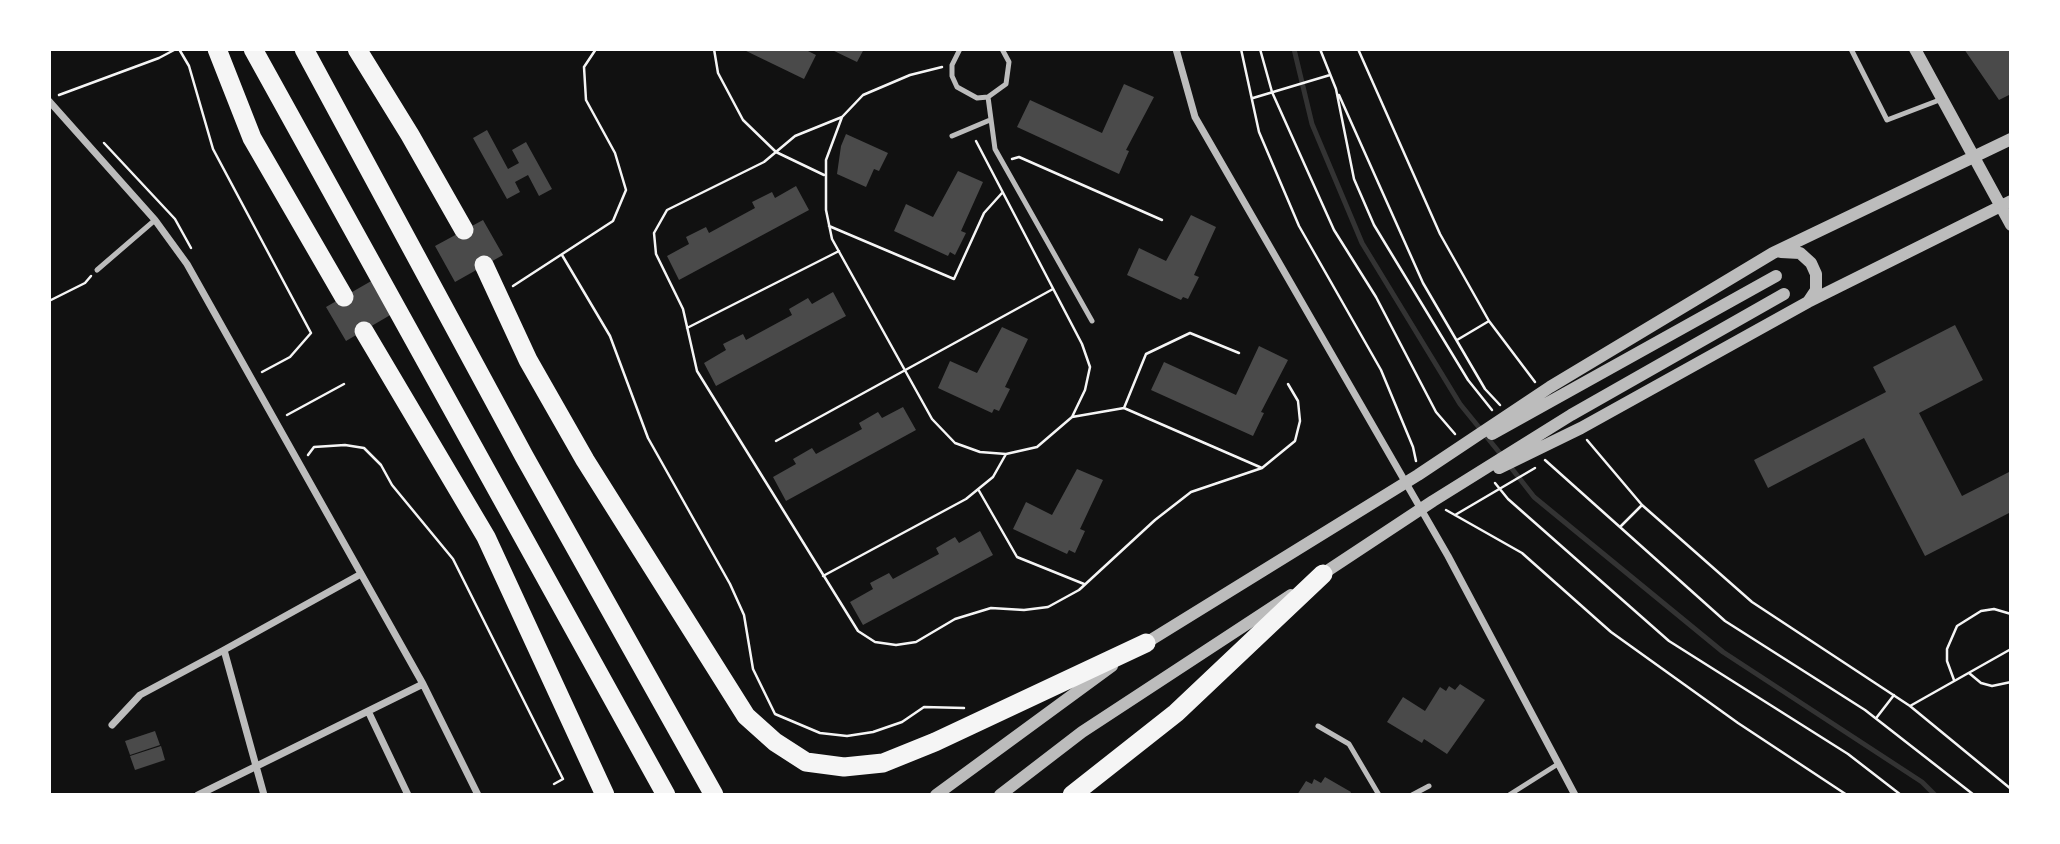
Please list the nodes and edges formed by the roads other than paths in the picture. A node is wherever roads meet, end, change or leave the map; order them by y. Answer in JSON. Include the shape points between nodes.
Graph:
{"nodes":[{"id":1,"x":217,"y":49,"type":"edge"},
{"id":2,"x":253,"y":49,"type":"edge"},
{"id":3,"x":304,"y":49,"type":"edge"},
{"id":4,"x":357,"y":49,"type":"edge"},
{"id":5,"x":960,"y":49,"type":"edge"},
{"id":6,"x":1012,"y":49,"type":"edge"},
{"id":7,"x":1176,"y":49,"type":"edge"},
{"id":8,"x":1851,"y":49,"type":"edge"},
{"id":9,"x":1915,"y":49,"type":"edge"},
{"id":10,"x":1003,"y":50,"type":"edge"},
{"id":11,"x":988,"y":97,"type":"junction"},
{"id":12,"x":1942,"y":99,"type":"junction"},
{"id":13,"x":49,"y":101,"type":"edge"},
{"id":14,"x":52,"y":111,"type":"edge"},
{"id":15,"x":990,"y":120,"type":"junction"},
{"id":16,"x":951,"y":136,"type":"dead end"},
{"id":17,"x":2011,"y":139,"type":"edge"},
{"id":18,"x":1973,"y":155,"type":"junction"},
{"id":19,"x":2006,"y":204,"type":"edge"},
{"id":20,"x":155,"y":220,"type":"junction"},
{"id":21,"x":2011,"y":225,"type":"edge"},
{"id":22,"x":464,"y":230,"type":"dead end"},
{"id":23,"x":1773,"y":253,"type":"junction"},
{"id":24,"x":484,"y":265,"type":"dead end"},
{"id":25,"x":97,"y":270,"type":"road end"},
{"id":26,"x":1776,"y":276,"type":"dead end"},
{"id":27,"x":1784,"y":293,"type":"dead end"},
{"id":28,"x":344,"y":296,"type":"dead end"},
{"id":29,"x":1808,"y":302,"type":"junction"},
{"id":30,"x":1092,"y":321,"type":"dead end"},
{"id":31,"x":364,"y":331,"type":"dead end"},
{"id":32,"x":1418,"y":475,"type":"junction"},
{"id":33,"x":1433,"y":500,"type":"junction"},
{"id":34,"x":361,"y":574,"type":"junction"},
{"id":35,"x":1323,"y":574,"type":"junction"},
{"id":36,"x":1146,"y":643,"type":"junction"},
{"id":37,"x":224,"y":650,"type":"junction"},
{"id":38,"x":423,"y":684,"type":"junction"},
{"id":39,"x":369,"y":713,"type":"junction"},
{"id":40,"x":112,"y":724,"type":"dead end"},
{"id":41,"x":1318,"y":726,"type":"dead end"},
{"id":42,"x":1558,"y":764,"type":"junction"},
{"id":43,"x":256,"y":767,"type":"junction"},
{"id":44,"x":1429,"y":786,"type":"dead end"},
{"id":45,"x":198,"y":795,"type":"edge"},
{"id":46,"x":264,"y":795,"type":"edge"},
{"id":47,"x":408,"y":795,"type":"edge"},
{"id":48,"x":478,"y":795,"type":"edge"},
{"id":49,"x":606,"y":795,"type":"edge"},
{"id":50,"x":666,"y":795,"type":"edge"},
{"id":51,"x":714,"y":795,"type":"edge"},
{"id":52,"x":936,"y":795,"type":"edge"},
{"id":53,"x":1000,"y":795,"type":"edge"},
{"id":54,"x":1072,"y":795,"type":"edge"},
{"id":55,"x":1378,"y":795,"type":"edge"},
{"id":56,"x":1412,"y":795,"type":"edge"},
{"id":57,"x":1509,"y":795,"type":"edge"},
{"id":58,"x":1575,"y":795,"type":"edge"}],
"edges":[{"from":1,"to":28,"type":"highway","via":[[252,138]]},
{"from":2,"to":50,"type":"highway"},
{"from":3,"to":51,"type":"highway"},
{"from":4,"to":22,"type":"highway"},
{"from":5,"to":11,"type":"lane","via":[[952,65],[957,87],[977,98]]},
{"from":6,"to":10,"type":"lane"},
{"from":7,"to":42,"type":"street","via":[[1195,117],[1448,556]]},
{"from":8,"to":12,"type":"lane","via":[[1887,120]]},
{"from":9,"to":12,"type":"street"},
{"from":10,"to":11,"type":"lane","via":[[1010,73],[1006,84]]},
{"from":11,"to":15,"type":"lane"},
{"from":12,"to":18,"type":"street"},
{"from":13,"to":14,"type":"street"},
{"from":14,"to":20,"type":"street"},
{"from":15,"to":16,"type":"lane"},
{"from":15,"to":30,"type":"lane","via":[[995,149]]},
{"from":17,"to":18,"type":"street"},
{"from":18,"to":19,"type":"street"},
{"from":18,"to":23,"type":"street"},
{"from":19,"to":21,"type":"street"},
{"from":19,"to":29,"type":"street"},
{"from":20,"to":25,"type":"lane"},
{"from":20,"to":34,"type":"street","via":[[187,264]]},
{"from":23,"to":29,"type":"street","via":[[1800,253],[1811,263],[1816,290]]},
{"from":23,"to":32,"type":"street","via":[[1545,390]]},
{"from":24,"to":36,"type":"highway","via":[[528,360],[579,449],[746,716],[806,762],[844,767],[883,763]]},
{"from":26,"to":32,"type":"street"},
{"from":27,"to":33,"type":"street","via":[[1570,415]]},
{"from":29,"to":33,"type":"street","via":[[1581,428]]},
{"from":31,"to":49,"type":"highway","via":[[486,537]]},
{"from":32,"to":36,"type":"street"},
{"from":33,"to":35,"type":"street"},
{"from":34,"to":37,"type":"street"},
{"from":34,"to":38,"type":"street"},
{"from":35,"to":53,"type":"street","via":[[1103,718]]},
{"from":35,"to":54,"type":"highway","via":[[1176,713]]},
{"from":36,"to":52,"type":"street"},
{"from":37,"to":40,"type":"street","via":[[140,695]]},
{"from":37,"to":43,"type":"street"},
{"from":38,"to":39,"type":"street"},
{"from":38,"to":48,"type":"street"},
{"from":39,"to":43,"type":"street"},
{"from":39,"to":47,"type":"street"},
{"from":41,"to":55,"type":"lane","via":[[1349,744]]},
{"from":42,"to":57,"type":"lane"},
{"from":42,"to":58,"type":"street"},
{"from":43,"to":45,"type":"street"},
{"from":43,"to":46,"type":"street"},
{"from":44,"to":56,"type":"lane"}]}
